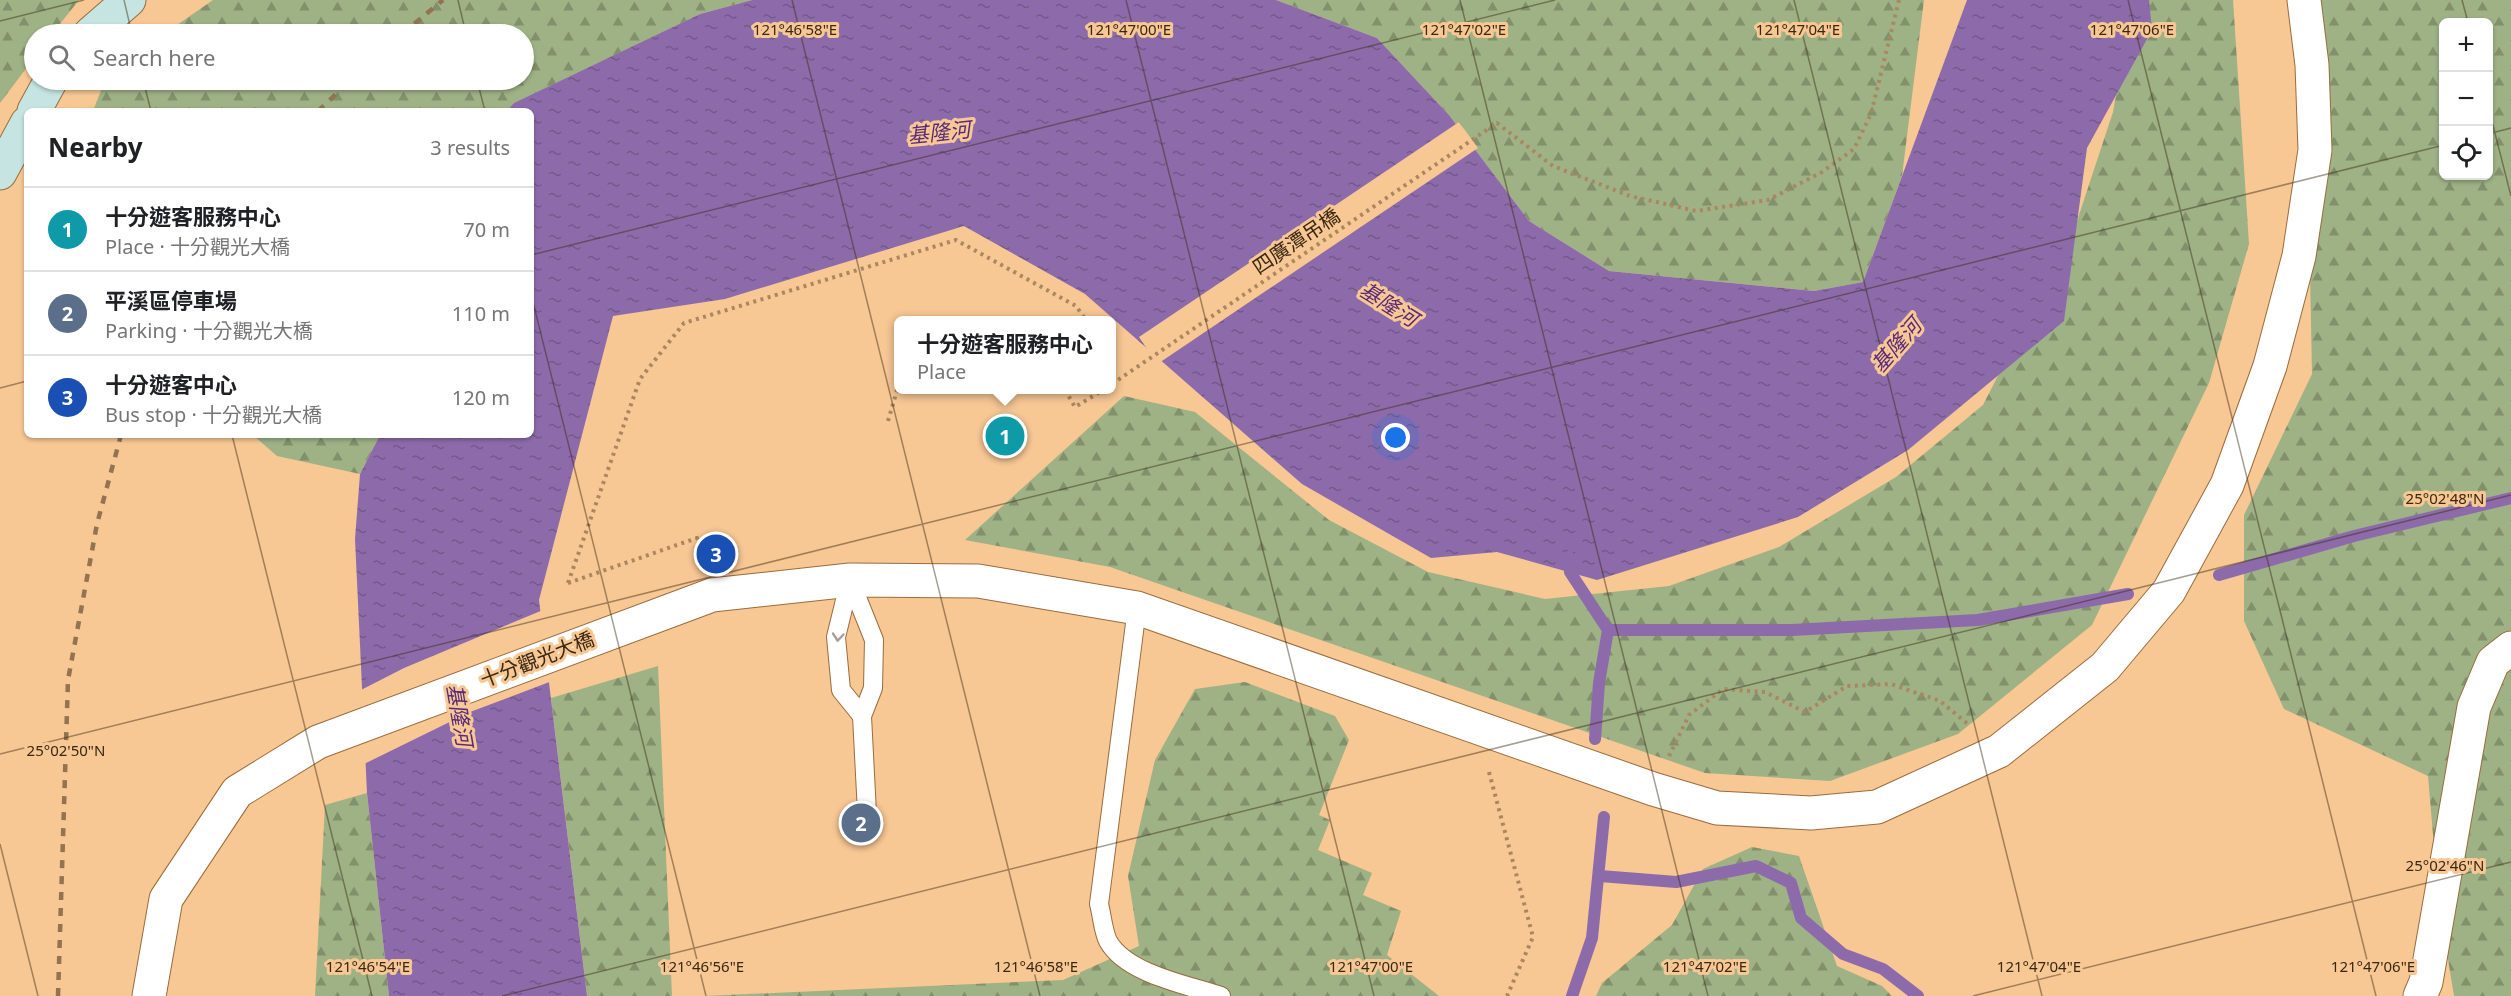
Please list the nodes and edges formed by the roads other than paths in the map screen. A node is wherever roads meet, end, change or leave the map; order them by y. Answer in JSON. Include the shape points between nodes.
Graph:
{"nodes":[{"id":1,"x":129,"y":0,"type":"edge"},
{"id":2,"x":2304,"y":0,"type":"edge"},
{"id":3,"x":101,"y":24,"type":"edge"},
{"id":4,"x":45,"y":90,"type":"edge"},
{"id":5,"x":35,"y":108,"type":"edge"},
{"id":6,"x":24,"y":129,"type":"edge"},
{"id":7,"x":0,"y":173,"type":"edge"},
{"id":8,"x":850,"y":580,"type":"junction"},
{"id":9,"x":1137,"y":608,"type":"junction"},
{"id":10,"x":2511,"y":648,"type":"edge"},
{"id":11,"x":862,"y":716,"type":"junction"},
{"id":12,"x":867,"y":813,"type":"dead end"},
{"id":13,"x":149,"y":996,"type":"edge"},
{"id":14,"x":1221,"y":996,"type":"edge"},
{"id":15,"x":2420,"y":996,"type":"edge"}],
"edges":[{"from":1,"to":3,"type":"main road"},
{"from":2,"to":9,"type":"street","name":"十分觀光大橋","via":[[2312,65],[2315,150],[2300,256],[2270,366],[2227,484],[2169,591],[2105,667],[1999,751],[1876,807],[1811,813],[1717,808]]},
{"from":4,"to":5,"type":"main road"},
{"from":6,"to":7,"type":"main road"},
{"from":8,"to":9,"type":"street","name":"十分觀光大橋","via":[[978,581]]},
{"from":8,"to":11,"type":"lane","via":[[874,640],[873,688]]},
{"from":8,"to":11,"type":"lane","one_way":true,"via":[[836,637],[841,690]]},
{"from":8,"to":13,"type":"street","name":"十分觀光大橋","via":[[712,595],[318,742],[237,792],[166,899]]},
{"from":9,"to":14,"type":"lane","via":[[1099,904],[1108,941],[1125,960]]},
{"from":10,"to":15,"type":"street","via":[[2493,662],[2474,707],[2426,982]]},
{"from":11,"to":12,"type":"lane"}]}
